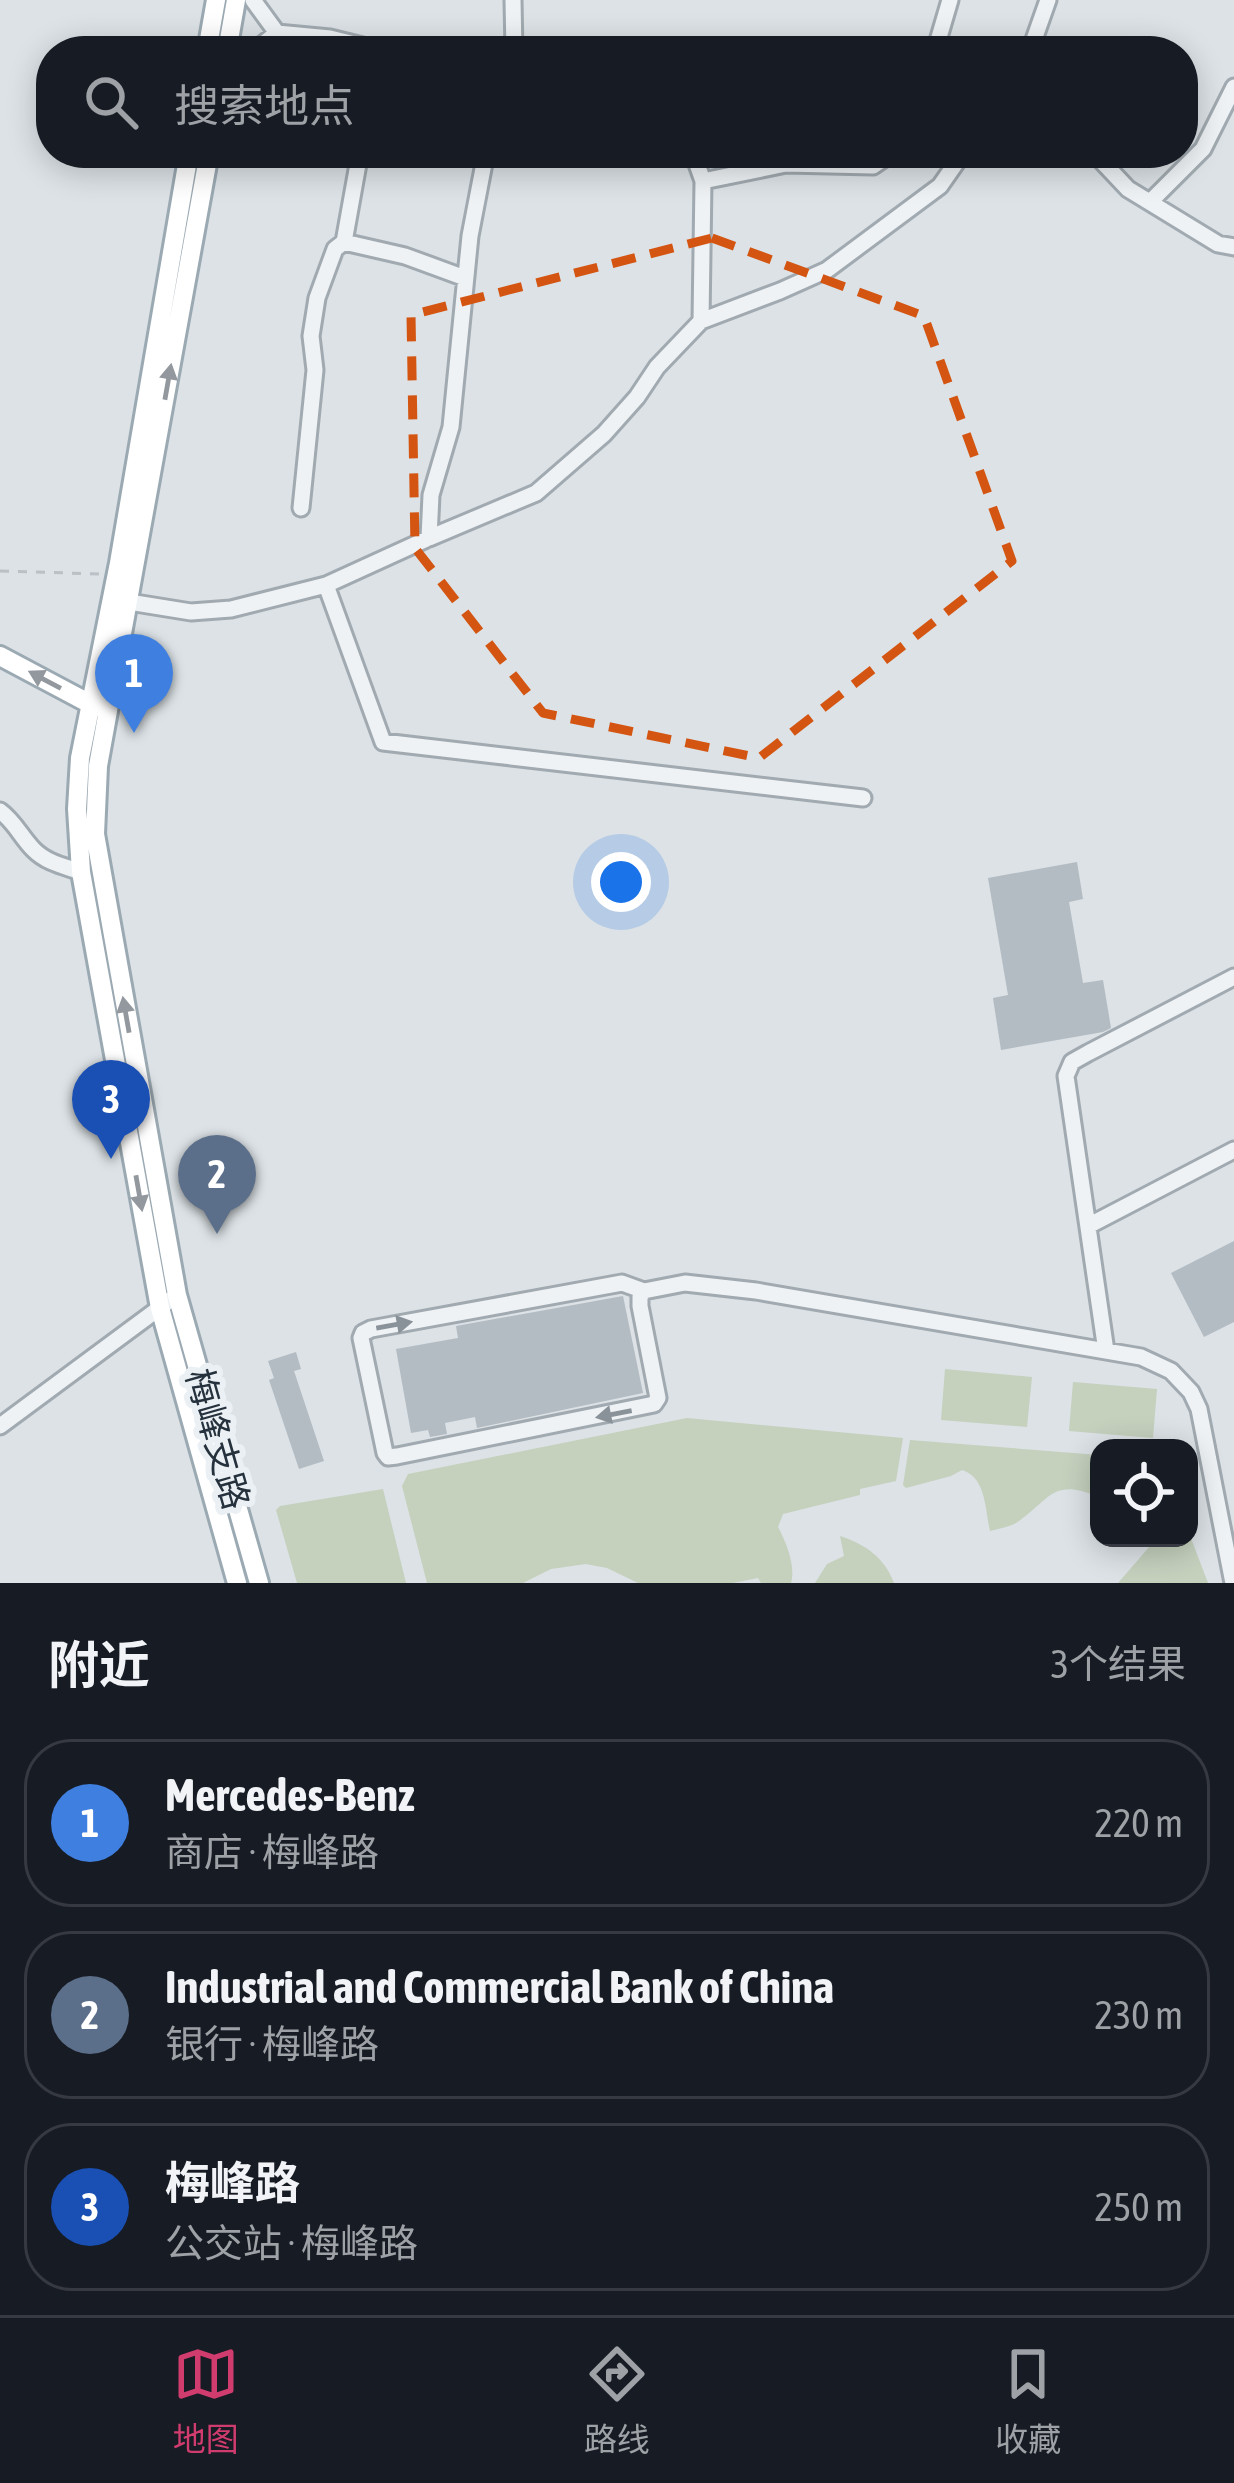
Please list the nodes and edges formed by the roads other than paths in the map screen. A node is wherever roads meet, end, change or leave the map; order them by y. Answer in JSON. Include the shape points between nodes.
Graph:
{"nodes":[{"id":1,"x":216,"y":0,"type":"edge"},
{"id":2,"x":236,"y":0,"type":"edge"},
{"id":3,"x":253,"y":0,"type":"edge"},
{"id":4,"x":513,"y":0,"type":"edge"},
{"id":5,"x":950,"y":0,"type":"edge"},
{"id":6,"x":1048,"y":0,"type":"edge"},
{"id":7,"x":277,"y":33,"type":"junction"},
{"id":8,"x":210,"y":36,"type":"edge"},
{"id":9,"x":230,"y":36,"type":"edge"},
{"id":10,"x":273,"y":36,"type":"edge"},
{"id":11,"x":309,"y":36,"type":"edge"},
{"id":12,"x":514,"y":36,"type":"edge"},
{"id":13,"x":939,"y":36,"type":"edge"},
{"id":14,"x":1035,"y":36,"type":"edge"},
{"id":15,"x":1234,"y":87,"type":"edge"},
{"id":16,"x":1198,"y":154,"type":"edge"},
{"id":17,"x":186,"y":168,"type":"edge"},
{"id":18,"x":206,"y":168,"type":"edge"},
{"id":19,"x":357,"y":168,"type":"edge"},
{"id":20,"x":483,"y":168,"type":"edge"},
{"id":21,"x":698,"y":168,"type":"edge"},
{"id":22,"x":766,"y":168,"type":"edge"},
{"id":23,"x":953,"y":168,"type":"edge"},
{"id":24,"x":1108,"y":168,"type":"edge"},
{"id":25,"x":1184,"y":168,"type":"edge"},
{"id":26,"x":703,"y":181,"type":"junction"},
{"id":27,"x":1150,"y":202,"type":"junction"},
{"id":28,"x":344,"y":242,"type":"junction"},
{"id":29,"x":1234,"y":247,"type":"edge"},
{"id":30,"x":465,"y":278,"type":"junction"},
{"id":31,"x":701,"y":320,"type":"junction"},
{"id":32,"x":301,"y":508,"type":"dead end"},
{"id":33,"x":429,"y":538,"type":"junction"},
{"id":34,"x":326,"y":585,"type":"junction"},
{"id":35,"x":129,"y":602,"type":"junction"},
{"id":36,"x":0,"y":656,"type":"edge"},
{"id":37,"x":99,"y":709,"type":"junction"},
{"id":38,"x":863,"y":798,"type":"dead end"},
{"id":39,"x":0,"y":811,"type":"edge"},
{"id":40,"x":81,"y":872,"type":"junction"},
{"id":41,"x":1234,"y":977,"type":"edge"},
{"id":42,"x":1234,"y":1150,"type":"edge"},
{"id":43,"x":1088,"y":1226,"type":"junction"},
{"id":44,"x":644,"y":1291,"type":"junction"},
{"id":45,"x":177,"y":1295,"type":"junction"},
{"id":46,"x":160,"y":1308,"type":"junction"},
{"id":47,"x":1106,"y":1351,"type":"junction"},
{"id":48,"x":0,"y":1426,"type":"edge"},
{"id":49,"x":237,"y":1583,"type":"edge"},
{"id":50,"x":259,"y":1583,"type":"edge"},
{"id":51,"x":1233,"y":1583,"type":"edge"}],
"edges":[{"from":1,"to":8,"type":"main road"},
{"from":2,"to":9,"type":"main road"},
{"from":3,"to":7,"type":"street"},
{"from":4,"to":12,"type":"street"},
{"from":5,"to":13,"type":"street"},
{"from":6,"to":14,"type":"street"},
{"from":7,"to":10,"type":"street"},
{"from":7,"to":11,"type":"street"},
{"from":15,"to":16,"type":"street"},
{"from":17,"to":37,"type":"main road"},
{"from":35,"to":18,"type":"main road","one_way":true},
{"from":19,"to":28,"type":"street"},
{"from":20,"to":30,"type":"street"},
{"from":21,"to":26,"type":"street"},
{"from":22,"to":26,"type":"street"},
{"from":23,"to":31,"type":"street","via":[[940,186],[827,270]]},
{"from":24,"to":27,"type":"street"},
{"from":25,"to":27,"type":"street"},
{"from":26,"to":31,"type":"street"},
{"from":27,"to":29,"type":"street"},
{"from":28,"to":30,"type":"street"},
{"from":28,"to":32,"type":"street","via":[[317,298]]},
{"from":30,"to":33,"type":"street","via":[[451,427],[431,495]]},
{"from":31,"to":33,"type":"street","via":[[604,434],[536,494]]},
{"from":33,"to":34,"type":"street"},
{"from":34,"to":35,"type":"street","via":[[231,609]]},
{"from":34,"to":38,"type":"street","via":[[383,742]]},
{"from":35,"to":37,"type":"main road"},
{"from":37,"to":36,"type":"main road","one_way":true},
{"from":37,"to":40,"type":"main road","name":"梅峰支路","via":[[77,782]]},
{"from":45,"to":37,"type":"main road","name":"梅峰支路","one_way":true,"via":[[95,834]]},
{"from":39,"to":40,"type":"street","via":[[37,853]]},
{"from":40,"to":46,"type":"main road","name":"梅峰支路","one_way":true},
{"from":41,"to":43,"type":"street","via":[[1072,1062],[1066,1076]]},
{"from":42,"to":43,"type":"street"},
{"from":43,"to":47,"type":"street"},
{"from":44,"to":44,"type":"street","one_way":true,"via":[[654,1404],[385,1453],[363,1333],[622,1283]]},
{"from":44,"to":47,"type":"street","via":[[685,1283],[756,1291]]},
{"from":45,"to":46,"type":"street"},
{"from":45,"to":50,"type":"main road","name":"梅峰支路"},
{"from":46,"to":48,"type":"street"},
{"from":46,"to":49,"type":"main road","name":"梅峰支路"},
{"from":47,"to":51,"type":"street","via":[[1160,1365],[1191,1392]]}]}
